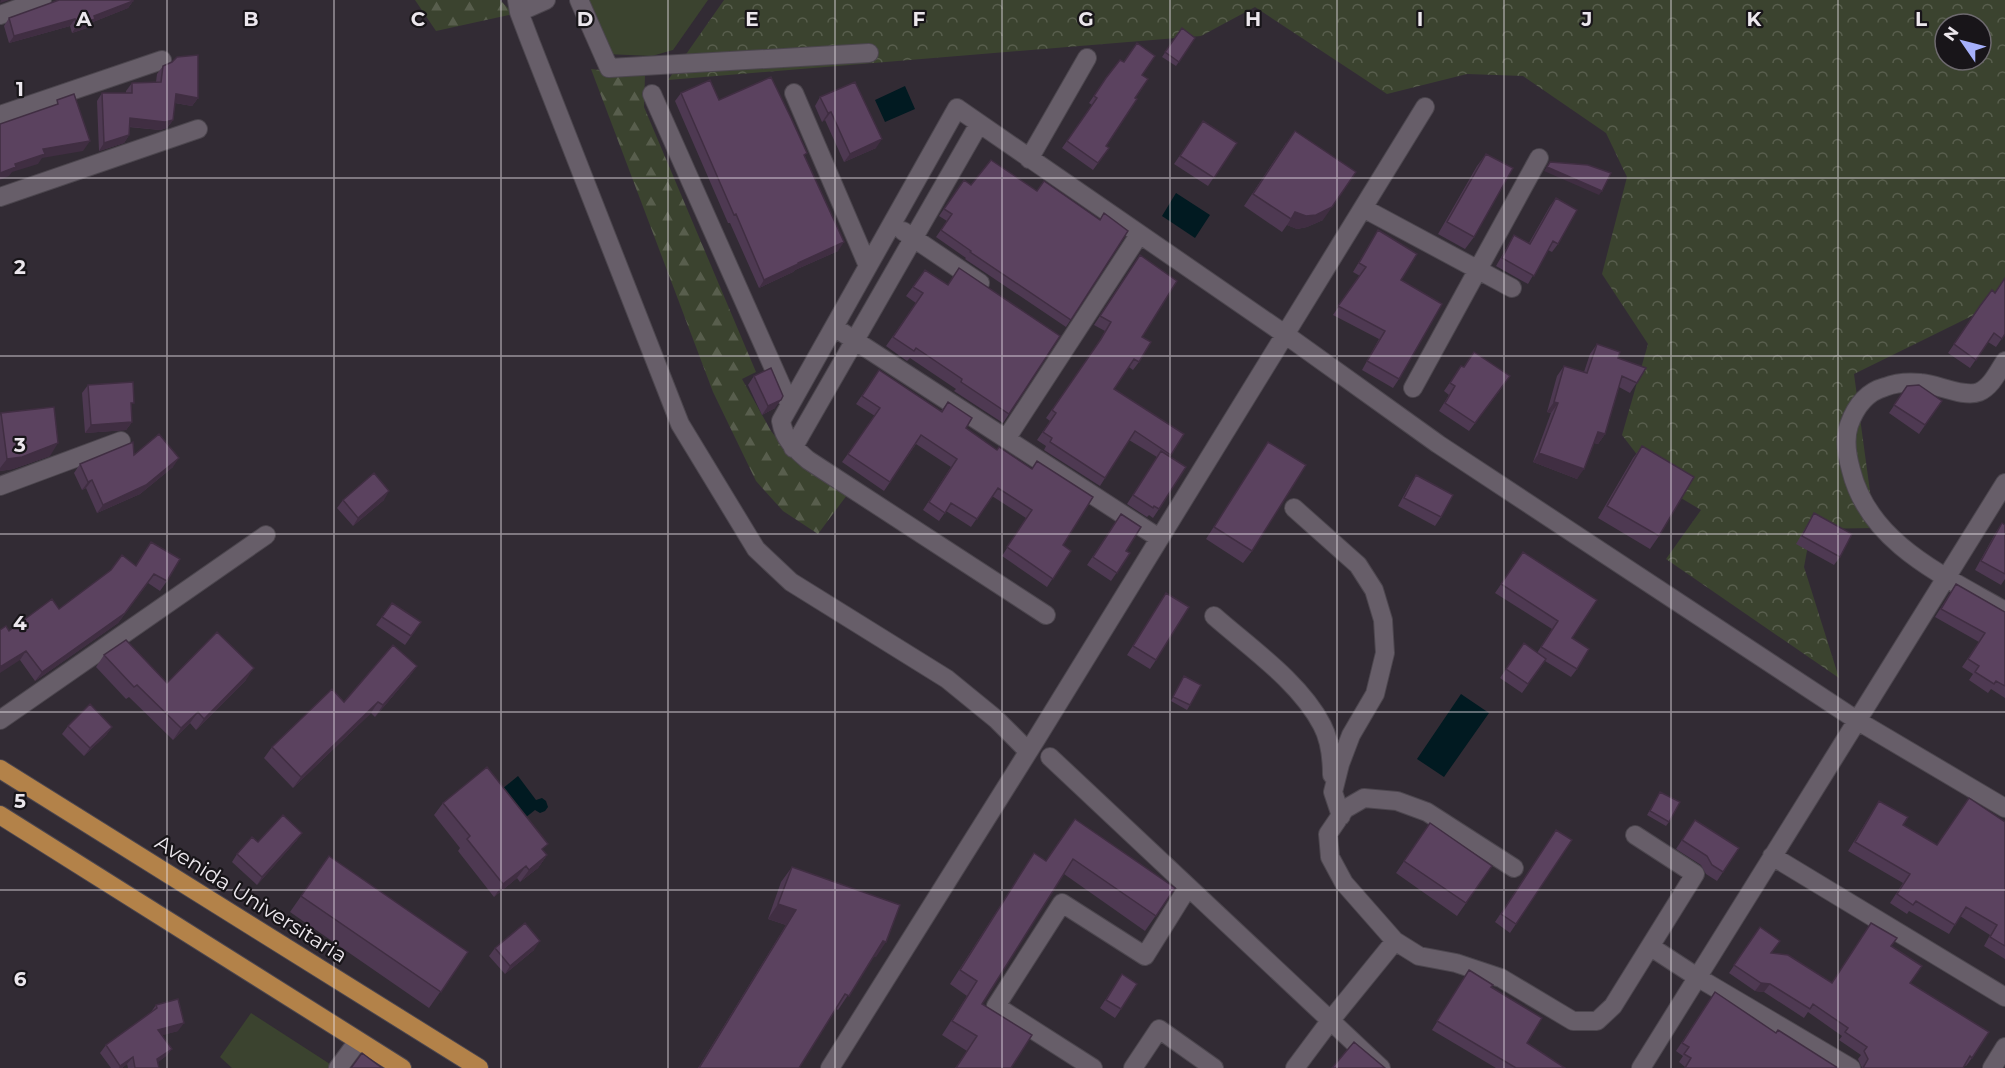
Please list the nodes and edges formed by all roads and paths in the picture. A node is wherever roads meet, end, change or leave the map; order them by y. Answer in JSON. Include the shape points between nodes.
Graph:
{"nodes":[{"id":1,"x":42,"y":0,"type":"edge"},
{"id":2,"x":546,"y":0,"type":"edge"},
{"id":3,"x":579,"y":0,"type":"edge"},
{"id":4,"x":522,"y":7,"type":"edge"},
{"id":5,"x":0,"y":15,"type":"edge"},
{"id":6,"x":869,"y":53,"type":"dead end"},
{"id":7,"x":1087,"y":58,"type":"dead end"},
{"id":8,"x":162,"y":60,"type":"dead end"},
{"id":9,"x":794,"y":93,"type":"dead end"},
{"id":10,"x":652,"y":94,"type":"dead end"},
{"id":11,"x":1425,"y":107,"type":"dead end"},
{"id":12,"x":0,"y":115,"type":"edge"},
{"id":13,"x":979,"y":124,"type":"junction"},
{"id":14,"x":198,"y":129,"type":"dead end"},
{"id":15,"x":1539,"y":158,"type":"dead end"},
{"id":16,"x":1029,"y":159,"type":"junction"},
{"id":17,"x":0,"y":197,"type":"edge"},
{"id":18,"x":1363,"y":208,"type":"junction"},
{"id":19,"x":892,"y":223,"type":"junction"},
{"id":20,"x":1139,"y":235,"type":"junction"},
{"id":21,"x":913,"y":238,"type":"junction"},
{"id":22,"x":868,"y":266,"type":"junction"},
{"id":23,"x":1479,"y":270,"type":"junction"},
{"id":24,"x":1512,"y":288,"type":"dead end"},
{"id":25,"x":991,"y":290,"type":"edge"},
{"id":26,"x":834,"y":327,"type":"junction"},
{"id":27,"x":1286,"y":335,"type":"junction"},
{"id":28,"x":854,"y":341,"type":"junction"},
{"id":29,"x":2005,"y":361,"type":"edge"},
{"id":30,"x":1413,"y":388,"type":"dead end"},
{"id":31,"x":790,"y":405,"type":"junction"},
{"id":32,"x":1006,"y":439,"type":"junction"},
{"id":33,"x":121,"y":441,"type":"dead end"},
{"id":34,"x":793,"y":448,"type":"junction"},
{"id":35,"x":2005,"y":483,"type":"edge"},
{"id":36,"x":0,"y":486,"type":"edge"},
{"id":37,"x":1294,"y":508,"type":"dead end"},
{"id":38,"x":266,"y":535,"type":"dead end"},
{"id":39,"x":1159,"y":538,"type":"junction"},
{"id":40,"x":1946,"y":577,"type":"junction"},
{"id":41,"x":2005,"y":611,"type":"edge"},
{"id":42,"x":1046,"y":615,"type":"dead end"},
{"id":43,"x":1214,"y":616,"type":"dead end"},
{"id":44,"x":0,"y":720,"type":"edge"},
{"id":45,"x":1858,"y":721,"type":"junction"},
{"id":46,"x":1031,"y":746,"type":"junction"},
{"id":47,"x":1050,"y":757,"type":"dead end"},
{"id":48,"x":0,"y":769,"type":"edge"},
{"id":49,"x":1333,"y":792,"type":"junction"},
{"id":50,"x":2005,"y":808,"type":"edge"},
{"id":51,"x":0,"y":815,"type":"edge"},
{"id":52,"x":1341,"y":816,"type":"junction"},
{"id":53,"x":1635,"y":835,"type":"dead end"},
{"id":54,"x":1772,"y":856,"type":"junction"},
{"id":55,"x":1514,"y":868,"type":"dead end"},
{"id":56,"x":1188,"y":887,"type":"junction"},
{"id":57,"x":1395,"y":941,"type":"junction"},
{"id":58,"x":1652,"y":947,"type":"junction"},
{"id":59,"x":1697,"y":977,"type":"junction"},
{"id":60,"x":2005,"y":997,"type":"edge"},
{"id":61,"x":1330,"y":1021,"type":"junction"},
{"id":62,"x":358,"y":1041,"type":"junction"},
{"id":63,"x":2005,"y":1047,"type":"edge"},
{"id":64,"x":338,"y":1068,"type":"edge"},
{"id":65,"x":402,"y":1068,"type":"edge"},
{"id":66,"x":479,"y":1068,"type":"edge"},
{"id":67,"x":830,"y":1068,"type":"edge"},
{"id":68,"x":1093,"y":1068,"type":"edge"},
{"id":69,"x":1133,"y":1068,"type":"edge"},
{"id":70,"x":1214,"y":1068,"type":"edge"},
{"id":71,"x":1295,"y":1068,"type":"edge"},
{"id":72,"x":1381,"y":1068,"type":"edge"},
{"id":73,"x":1641,"y":1068,"type":"edge"},
{"id":74,"x":1851,"y":1068,"type":"edge"},
{"id":75,"x":1992,"y":1068,"type":"edge"}],
"edges":[{"from":1,"to":5,"type":"street"},
{"from":2,"to":4,"type":"street"},
{"from":3,"to":6,"type":"street","via":[[609,68]]},
{"from":4,"to":46,"type":"street","via":[[680,424],[756,549],[791,582],[947,679]]},
{"from":7,"to":16,"type":"street"},
{"from":8,"to":12,"type":"street"},
{"from":9,"to":22,"type":"street"},
{"from":10,"to":31,"type":"street"},
{"from":11,"to":18,"type":"street"},
{"from":13,"to":16,"type":"street"},
{"from":13,"to":19,"type":"street","via":[[957,108]]},
{"from":13,"to":21,"type":"street"},
{"from":14,"to":17,"type":"street"},
{"from":15,"to":23,"type":"street"},
{"from":16,"to":20,"type":"street"},
{"from":18,"to":23,"type":"street"},
{"from":18,"to":27,"type":"street"},
{"from":19,"to":21,"type":"street"},
{"from":19,"to":22,"type":"street"},
{"from":20,"to":27,"type":"street"},
{"from":20,"to":32,"type":"street","via":[[1063,339]]},
{"from":21,"to":25,"type":"street"},
{"from":21,"to":28,"type":"street"},
{"from":22,"to":26,"type":"street"},
{"from":23,"to":24,"type":"street"},
{"from":23,"to":30,"type":"street"},
{"from":26,"to":28,"type":"street"},
{"from":26,"to":31,"type":"street"},
{"from":27,"to":39,"type":"street"},
{"from":27,"to":45,"type":"street","via":[[1438,444]]},
{"from":28,"to":32,"type":"street"},
{"from":28,"to":34,"type":"street"},
{"from":29,"to":40,"type":"street","via":[[1980,392],[1968,394],[1920,382],[1883,387],[1864,398],[1846,434],[1854,481],[1886,534]]},
{"from":31,"to":34,"type":"street","via":[[781,421],[783,434]]},
{"from":32,"to":39,"type":"street"},
{"from":33,"to":36,"type":"street"},
{"from":34,"to":42,"type":"street"},
{"from":35,"to":40,"type":"street"},
{"from":37,"to":49,"type":"street","via":[[1358,565],[1374,590],[1383,620],[1385,653],[1375,694],[1351,735]]},
{"from":38,"to":44,"type":"street"},
{"from":39,"to":46,"type":"street"},
{"from":40,"to":41,"type":"street"},
{"from":40,"to":45,"type":"street"},
{"from":43,"to":49,"type":"street","via":[[1307,701],[1323,726],[1332,756]]},
{"from":45,"to":50,"type":"street"},
{"from":45,"to":54,"type":"street"},
{"from":46,"to":67,"type":"street"},
{"from":47,"to":56,"type":"street"},
{"from":48,"to":66,"type":"main road","name":"Avenida Universitaria"},
{"from":49,"to":52,"type":"street"},
{"from":51,"to":62,"type":"main road"},
{"from":52,"to":55,"type":"street","via":[[1345,809],[1364,798],[1397,801],[1427,812]]},
{"from":52,"to":57,"type":"street","via":[[1328,834],[1330,857],[1344,883]]},
{"from":53,"to":58,"type":"street","via":[[1695,874]]},
{"from":54,"to":59,"type":"street"},
{"from":54,"to":60,"type":"street"},
{"from":56,"to":61,"type":"street"},
{"from":56,"to":68,"type":"street","via":[[1145,956],[1062,903],[996,1006]]},
{"from":57,"to":58,"type":"street","via":[[1419,956],[1501,978],[1573,1021],[1597,1022],[1613,1006]]},
{"from":57,"to":61,"type":"street"},
{"from":58,"to":59,"type":"street"},
{"from":59,"to":73,"type":"street"},
{"from":59,"to":74,"type":"street"},
{"from":61,"to":71,"type":"street"},
{"from":61,"to":72,"type":"street"},
{"from":62,"to":64,"type":"street"},
{"from":62,"to":65,"type":"main road"},
{"from":63,"to":75,"type":"street"},
{"from":69,"to":70,"type":"street","via":[[1159,1029]]}]}
